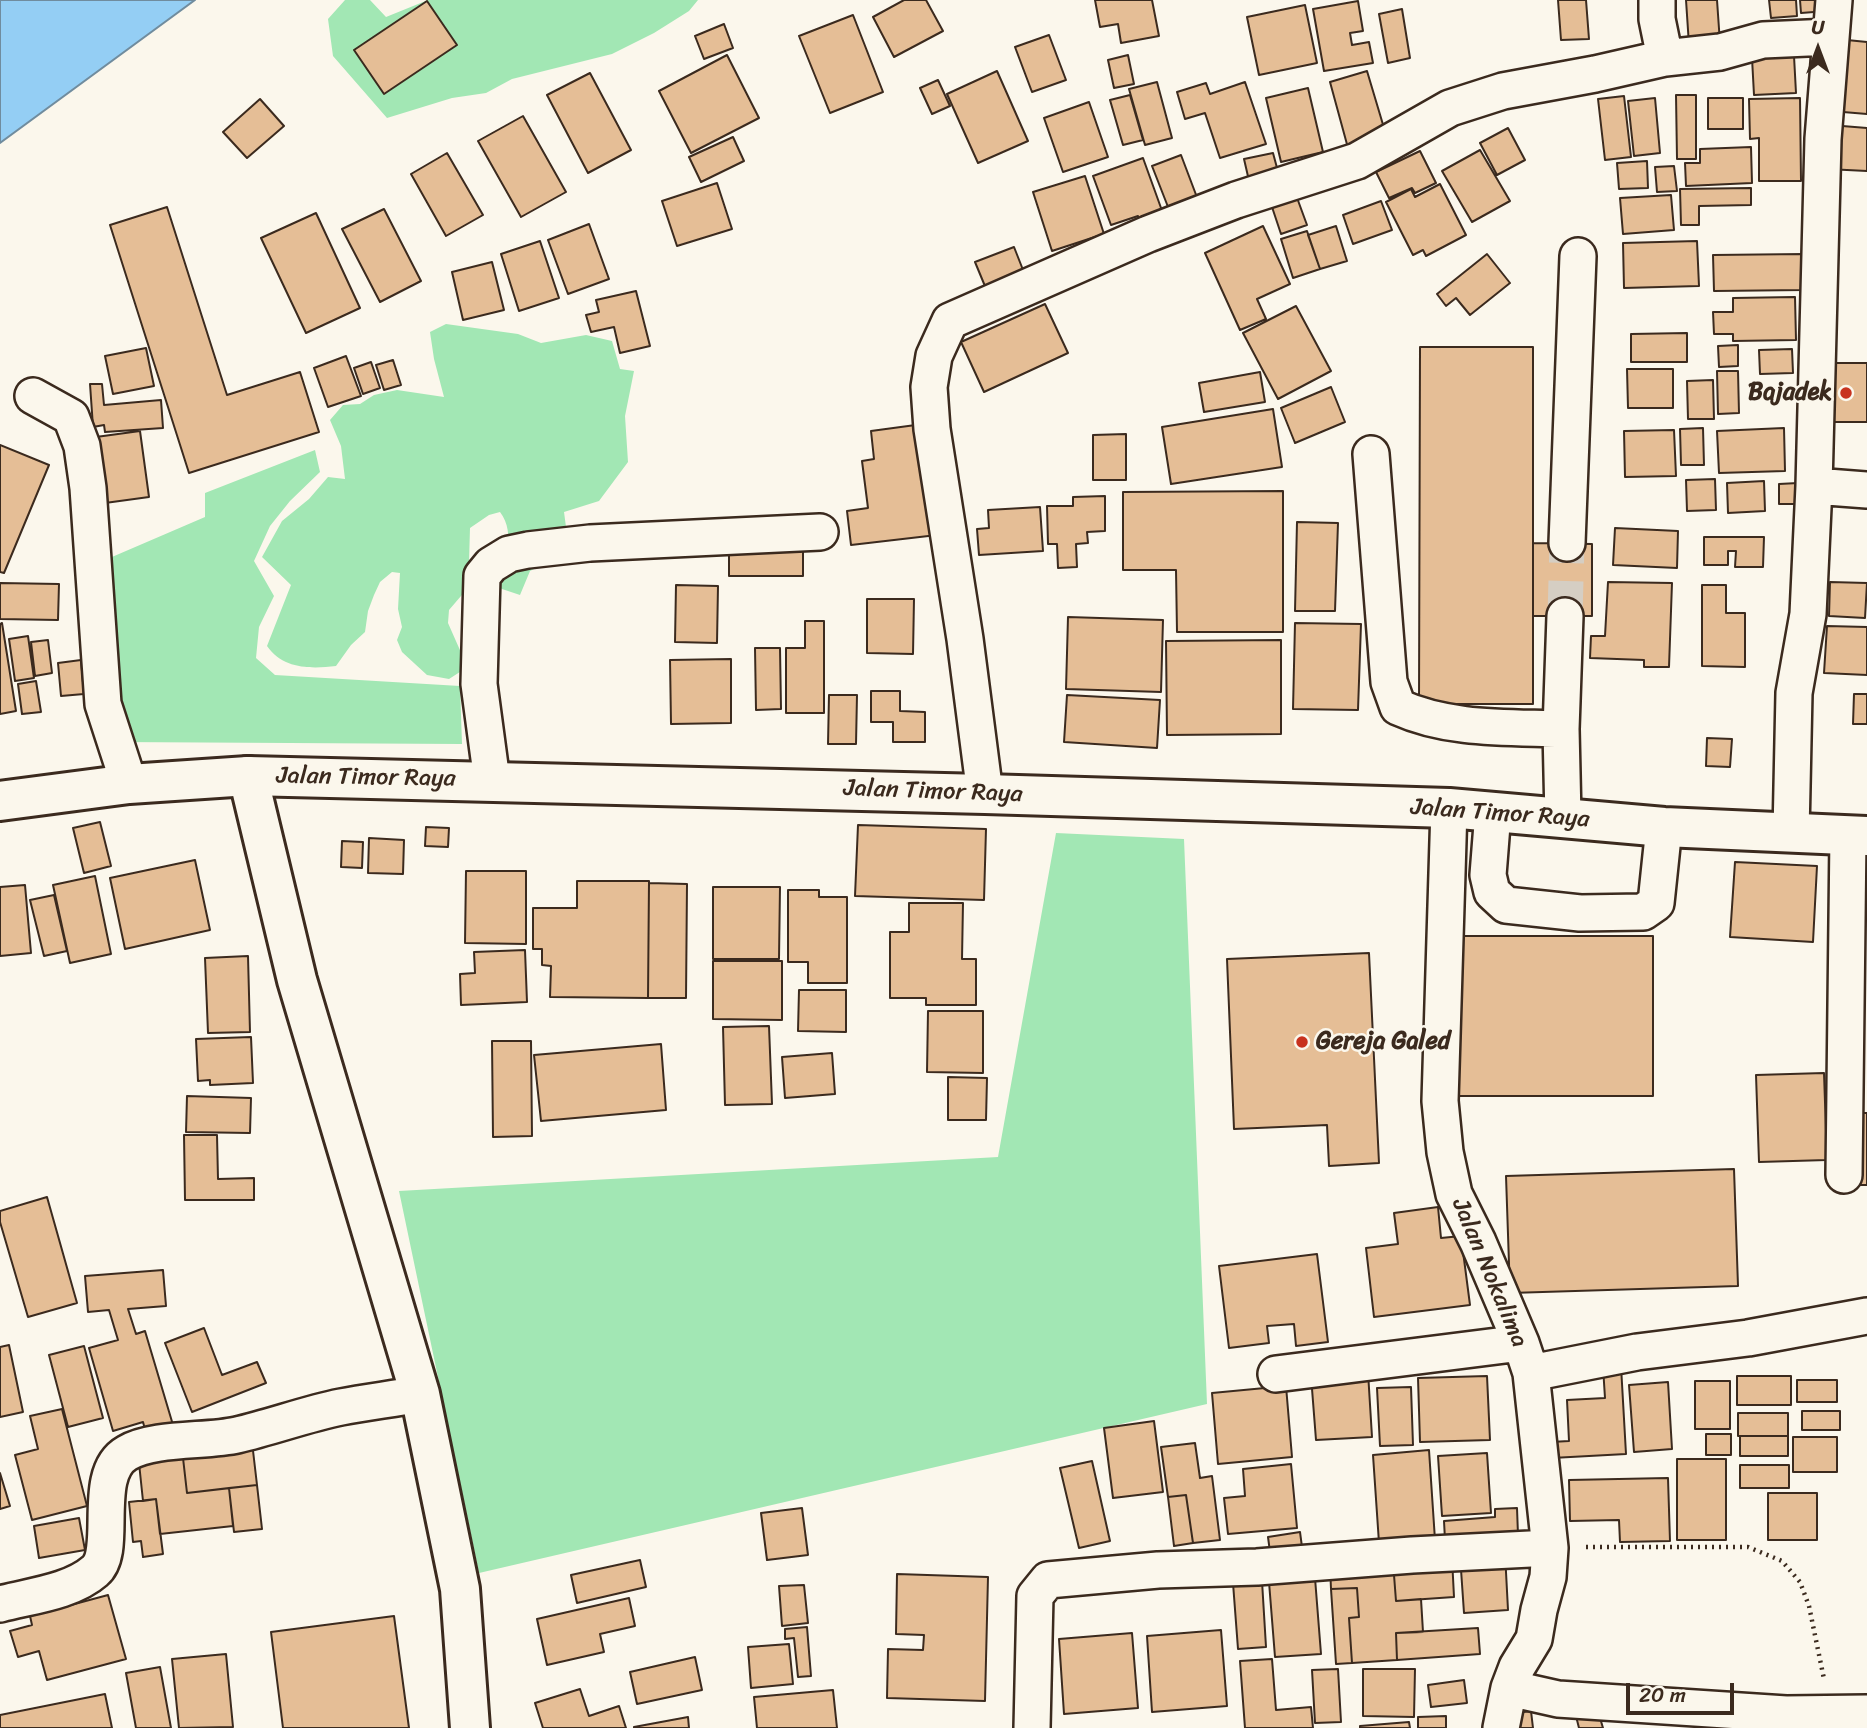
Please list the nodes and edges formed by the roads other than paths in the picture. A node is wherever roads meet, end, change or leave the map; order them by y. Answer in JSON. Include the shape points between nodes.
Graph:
{"nodes":[{"id":1,"x":1657,"y":0,"type":"edge"},
{"id":2,"x":1834,"y":0,"type":"edge"},
{"id":3,"x":1830,"y":37,"type":"junction"},
{"id":4,"x":1665,"y":58,"type":"junction"},
{"id":5,"x":1578,"y":256,"type":"dead end"},
{"id":6,"x":33,"y":396,"type":"dead end"},
{"id":7,"x":1371,"y":454,"type":"dead end"},
{"id":8,"x":1814,"y":486,"type":"junction"},
{"id":9,"x":1867,"y":490,"type":"edge"},
{"id":10,"x":820,"y":531,"type":"dead end"},
{"id":11,"x":1567,"y":543,"type":"tunnel mouth"},
{"id":12,"x":1565,"y":615,"type":"tunnel mouth"},
{"id":13,"x":1561,"y":729,"type":"junction"},
{"id":14,"x":248,"y":776,"type":"junction"},
{"id":15,"x":492,"y":781,"type":"junction"},
{"id":16,"x":129,"y":784,"type":"junction"},
{"id":17,"x":985,"y":794,"type":"junction"},
{"id":18,"x":0,"y":801,"type":"edge"},
{"id":19,"x":1449,"y":808,"type":"junction"},
{"id":20,"x":1493,"y":812,"type":"junction"},
{"id":21,"x":1563,"y":818,"type":"junction"},
{"id":22,"x":1664,"y":827,"type":"junction"},
{"id":23,"x":1791,"y":833,"type":"junction"},
{"id":24,"x":1858,"y":835,"type":"edge"},
{"id":25,"x":1844,"y":1175,"type":"dead end"},
{"id":26,"x":1867,"y":1316,"type":"edge"},
{"id":27,"x":1526,"y":1358,"type":"junction"},
{"id":28,"x":1276,"y":1374,"type":"dead end"},
{"id":29,"x":420,"y":1394,"type":"junction"},
{"id":30,"x":1550,"y":1548,"type":"junction"},
{"id":31,"x":0,"y":1604,"type":"edge"},
{"id":32,"x":1509,"y":1688,"type":"junction"},
{"id":33,"x":1867,"y":1713,"type":"edge"},
{"id":34,"x":470,"y":1728,"type":"edge"},
{"id":35,"x":1031,"y":1728,"type":"edge"},
{"id":36,"x":1501,"y":1728,"type":"edge"}],
"edges":[{"from":1,"to":4,"type":"street"},
{"from":2,"to":3,"type":"street"},
{"from":3,"to":4,"type":"street","via":[[1763,40],[1720,52]]},
{"from":3,"to":8,"type":"street"},
{"from":4,"to":17,"type":"street","via":[[1503,90],[1450,108],[1357,161],[1148,234],[950,321],[934,356],[929,387],[932,429]]},
{"from":5,"to":11,"type":"street"},
{"from":6,"to":16,"type":"street","via":[[71,416],[82,446],[103,704]]},
{"from":7,"to":13,"type":"street","via":[[1389,682],[1398,707],[1451,723]]},
{"from":8,"to":9,"type":"street"},
{"from":8,"to":23,"type":"street","via":[[1808,614],[1794,693]]},
{"from":10,"to":15,"type":"street","via":[[590,543],[509,554],[491,565],[482,576],[479,684]]},
{"from":12,"to":13,"type":"street"},
{"from":13,"to":21,"type":"street"},
{"from":14,"to":15,"type":"main road","name":"Jalan Timor Raya"},
{"from":14,"to":16,"type":"main road","name":"Jalan Timor Raya"},
{"from":14,"to":29,"type":"main road","via":[[297,980]]},
{"from":15,"to":17,"type":"main road","name":"Jalan Timor Raya"},
{"from":16,"to":18,"type":"main road","name":"Jalan Timor Raya"},
{"from":17,"to":19,"type":"main road","name":"Jalan Timor Raya"},
{"from":19,"to":20,"type":"main road","name":"Jalan Timor Raya"},
{"from":19,"to":27,"type":"street","name":"Jalan Nokalima","via":[[1440,1101],[1445,1153],[1454,1194]]},
{"from":20,"to":21,"type":"main road","name":"Jalan Timor Raya"},
{"from":20,"to":22,"type":"street","via":[[1488,875],[1492,892],[1506,905],[1580,913],[1643,912],[1656,903]]},
{"from":21,"to":22,"type":"main road","name":"Jalan Timor Raya"},
{"from":22,"to":23,"type":"main road","name":"Jalan Timor Raya"},
{"from":23,"to":24,"type":"main road","name":"Jalan Timor Raya"},
{"from":24,"to":25,"type":"street"},
{"from":26,"to":27,"type":"street","via":[[1637,1352]]},
{"from":27,"to":28,"type":"street"},
{"from":27,"to":30,"type":"street","name":"Jalan Nokalima"},
{"from":29,"to":31,"type":"street","via":[[339,1408],[235,1436],[159,1443],[126,1453],[115,1466],[106,1493],[104,1559],[97,1570],[51,1592]]},
{"from":29,"to":34,"type":"main road","via":[[460,1589]]},
{"from":30,"to":32,"type":"street","name":"Jalan Nokalima","via":[[1534,1639]]},
{"from":30,"to":35,"type":"street","via":[[1048,1580],[1035,1597]]},
{"from":32,"to":33,"type":"street","via":[[1558,1699],[1786,1714]]},
{"from":32,"to":36,"type":"street","name":"Jalan Nokalima"}]}
